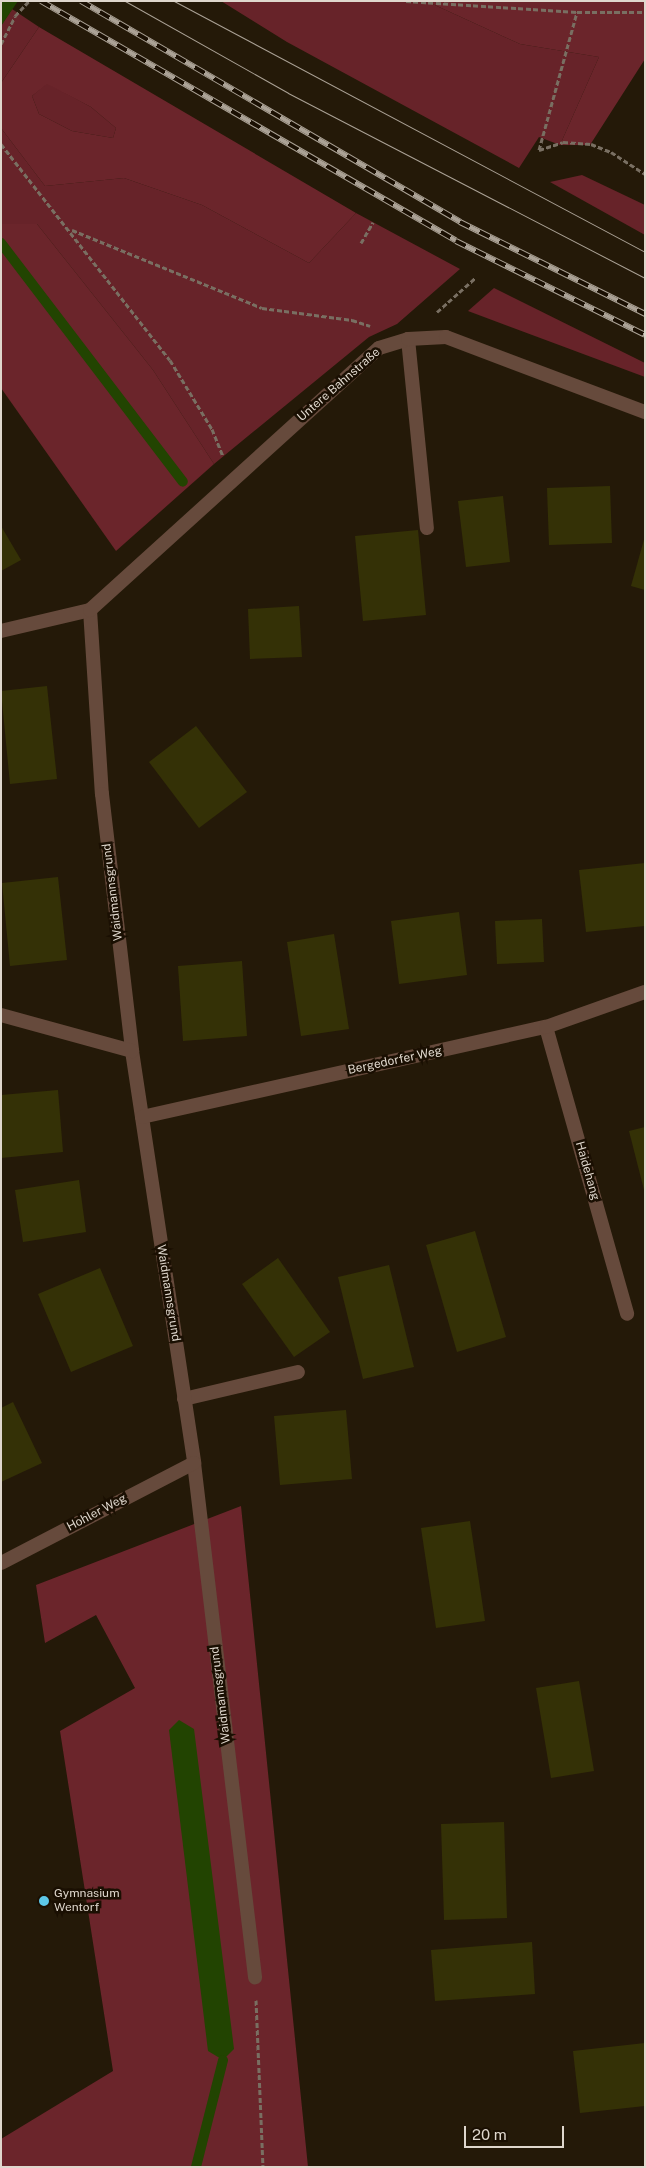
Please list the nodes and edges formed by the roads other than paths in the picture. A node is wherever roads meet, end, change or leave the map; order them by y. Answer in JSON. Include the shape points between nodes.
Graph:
{"nodes":[{"id":1,"x":408,"y":338,"type":"junction"},
{"id":2,"x":645,"y":412,"type":"edge"},
{"id":3,"x":427,"y":528,"type":"dead end"},
{"id":4,"x":90,"y":610,"type":"junction"},
{"id":5,"x":1,"y":631,"type":"edge"},
{"id":6,"x":645,"y":992,"type":"edge"},
{"id":7,"x":1,"y":1015,"type":"edge"},
{"id":8,"x":546,"y":1027,"type":"junction"},
{"id":9,"x":132,"y":1051,"type":"junction"},
{"id":10,"x":142,"y":1117,"type":"junction"},
{"id":11,"x":628,"y":1314,"type":"dead end"},
{"id":12,"x":298,"y":1372,"type":"dead end"},
{"id":13,"x":184,"y":1399,"type":"junction"},
{"id":14,"x":194,"y":1463,"type":"junction"},
{"id":15,"x":1,"y":1563,"type":"edge"},
{"id":16,"x":255,"y":1977,"type":"road end"}],
"edges":[{"from":1,"to":2,"type":"street","name":"Untere Bahnstraße","via":[[446,338]]},
{"from":1,"to":3,"type":"street"},
{"from":1,"to":4,"type":"street","name":"Untere Bahnstraße","via":[[379,348]]},
{"from":4,"to":5,"type":"street"},
{"from":4,"to":9,"type":"street","name":"Waidmannsgrund","via":[[102,794]]},
{"from":6,"to":8,"type":"street","name":"Bergedorfer Weg"},
{"from":7,"to":9,"type":"street"},
{"from":8,"to":10,"type":"street","name":"Bergedorfer Weg"},
{"from":8,"to":11,"type":"street","name":"Haidehang"},
{"from":9,"to":10,"type":"street","name":"Waidmannsgrund"},
{"from":10,"to":13,"type":"street","name":"Waidmannsgrund"},
{"from":12,"to":13,"type":"street"},
{"from":13,"to":14,"type":"street","name":"Waidmannsgrund"},
{"from":14,"to":15,"type":"street","name":"Hohler Weg"},
{"from":14,"to":16,"type":"street","name":"Waidmannsgrund"}]}
